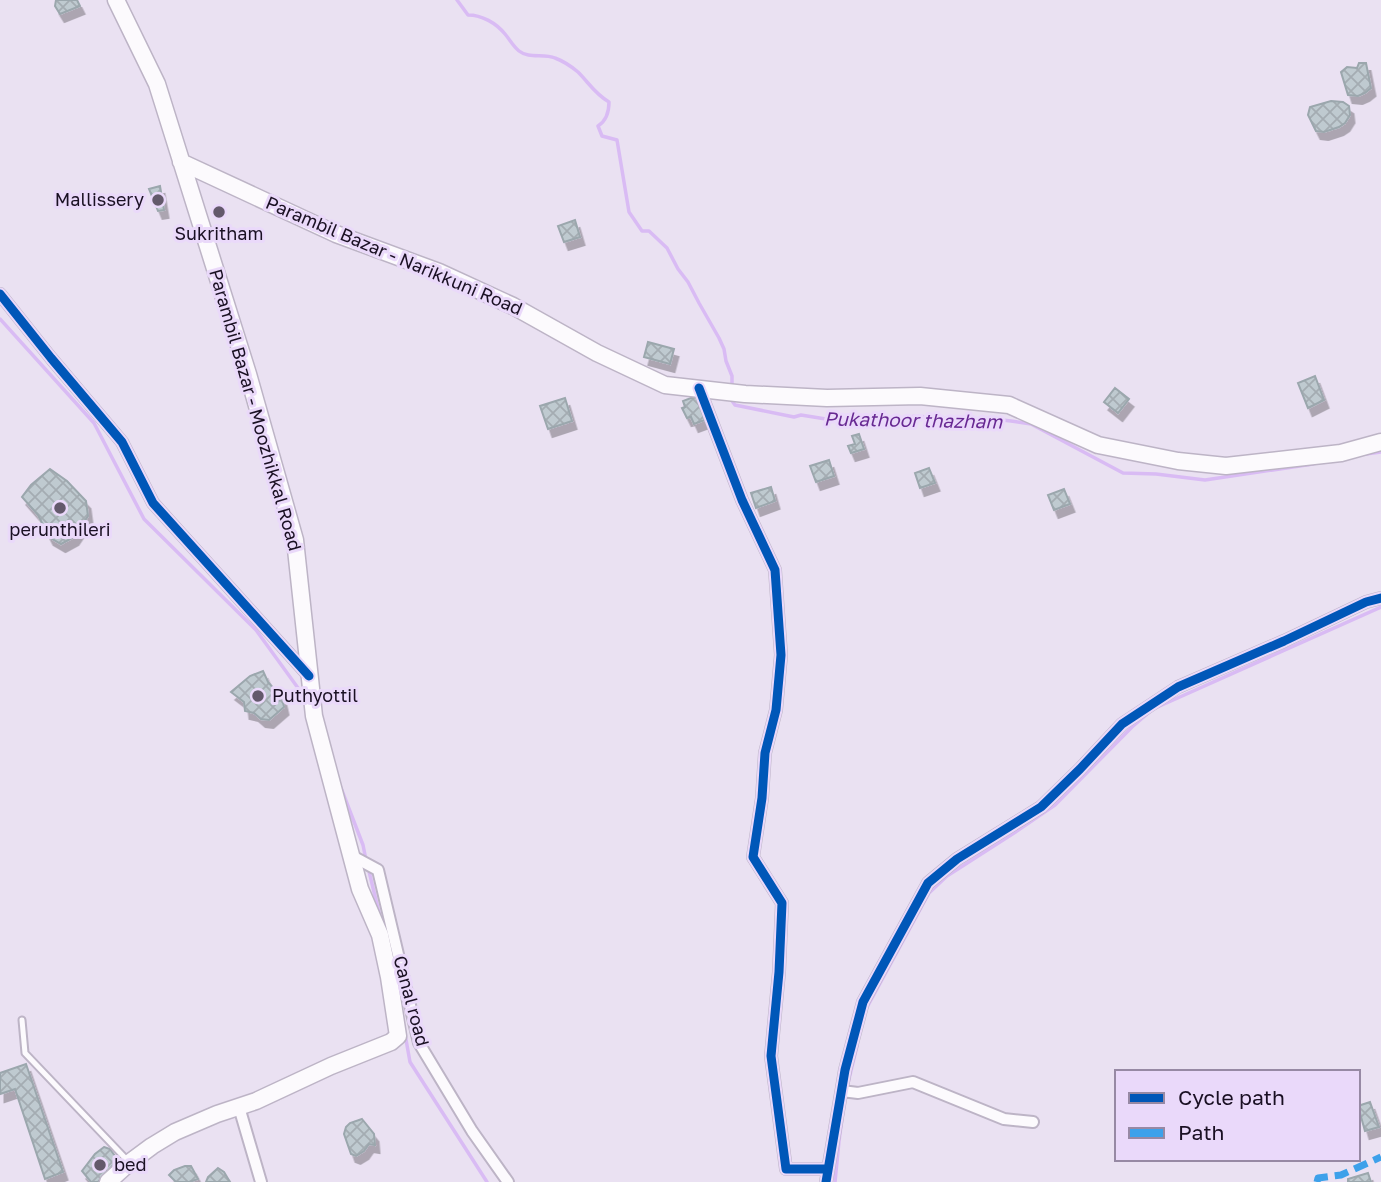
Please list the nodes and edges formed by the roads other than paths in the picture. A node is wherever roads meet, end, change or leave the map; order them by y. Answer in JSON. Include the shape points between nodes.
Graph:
{"nodes":[{"id":1,"x":116,"y":0,"type":"edge"},
{"id":2,"x":181,"y":162,"type":"junction"},
{"id":3,"x":0,"y":294,"type":"edge"},
{"id":4,"x":699,"y":388,"type":"junction"},
{"id":5,"x":1381,"y":442,"type":"edge"},
{"id":6,"x":1381,"y":598,"type":"edge"},
{"id":7,"x":309,"y":676,"type":"junction"},
{"id":8,"x":352,"y":856,"type":"junction"},
{"id":9,"x":22,"y":1020,"type":"dead end"},
{"id":10,"x":842,"y":1091,"type":"junction"},
{"id":11,"x":239,"y":1107,"type":"junction"},
{"id":12,"x":1033,"y":1122,"type":"dead end"},
{"id":13,"x":129,"y":1163,"type":"junction"},
{"id":14,"x":827,"y":1169,"type":"junction"},
{"id":15,"x":108,"y":1182,"type":"edge"},
{"id":16,"x":261,"y":1182,"type":"edge"},
{"id":17,"x":508,"y":1182,"type":"edge"},
{"id":18,"x":826,"y":1182,"type":"edge"}],
"edges":[{"from":1,"to":2,"type":"main road","name":"Parambil Bazar - Moozhikkal Road","via":[[157,84]]},
{"from":2,"to":4,"type":"main road","name":"Parambil Bazar - Narikkuni Road","via":[[336,234],[439,272],[665,384]]},
{"from":2,"to":7,"type":"main road","name":"Parambil Bazar - Moozhikkal Road","via":[[295,540]]},
{"from":3,"to":7,"type":"street","via":[[122,442],[153,503]]},
{"from":4,"to":5,"type":"main road","name":"Parambil Bazar - Narikkuni Road","via":[[827,398],[920,396],[1009,405],[1098,445],[1226,467],[1341,453]]},
{"from":4,"to":14,"type":"street","via":[[775,570],[781,655],[753,857],[782,903],[771,1056],[786,1169]]},
{"from":6,"to":10,"type":"street","via":[[1178,687],[1122,724],[1041,807],[957,859],[928,883],[863,1002]]},
{"from":7,"to":8,"type":"main road","name":"Parambil Bazar - Moozhikkal Road","via":[[313,716]]},
{"from":8,"to":11,"type":"main road","name":"Parambil Bazar - Moozhikkal Road","via":[[380,936],[398,1036]]},
{"from":8,"to":17,"type":"street","name":"Canal road","via":[[379,870],[419,1043]]},
{"from":9,"to":13,"type":"lane","via":[[25,1054]]},
{"from":10,"to":12,"type":"street","via":[[858,1093],[914,1082],[1004,1119]]},
{"from":10,"to":14,"type":"street"},
{"from":11,"to":13,"type":"main road","name":"Parambil Bazar - Moozhikkal Road","via":[[175,1132]]},
{"from":11,"to":16,"type":"street"},
{"from":13,"to":15,"type":"main road","name":"Parambil Bazar - Moozhikkal Road"},
{"from":14,"to":18,"type":"street"}]}
